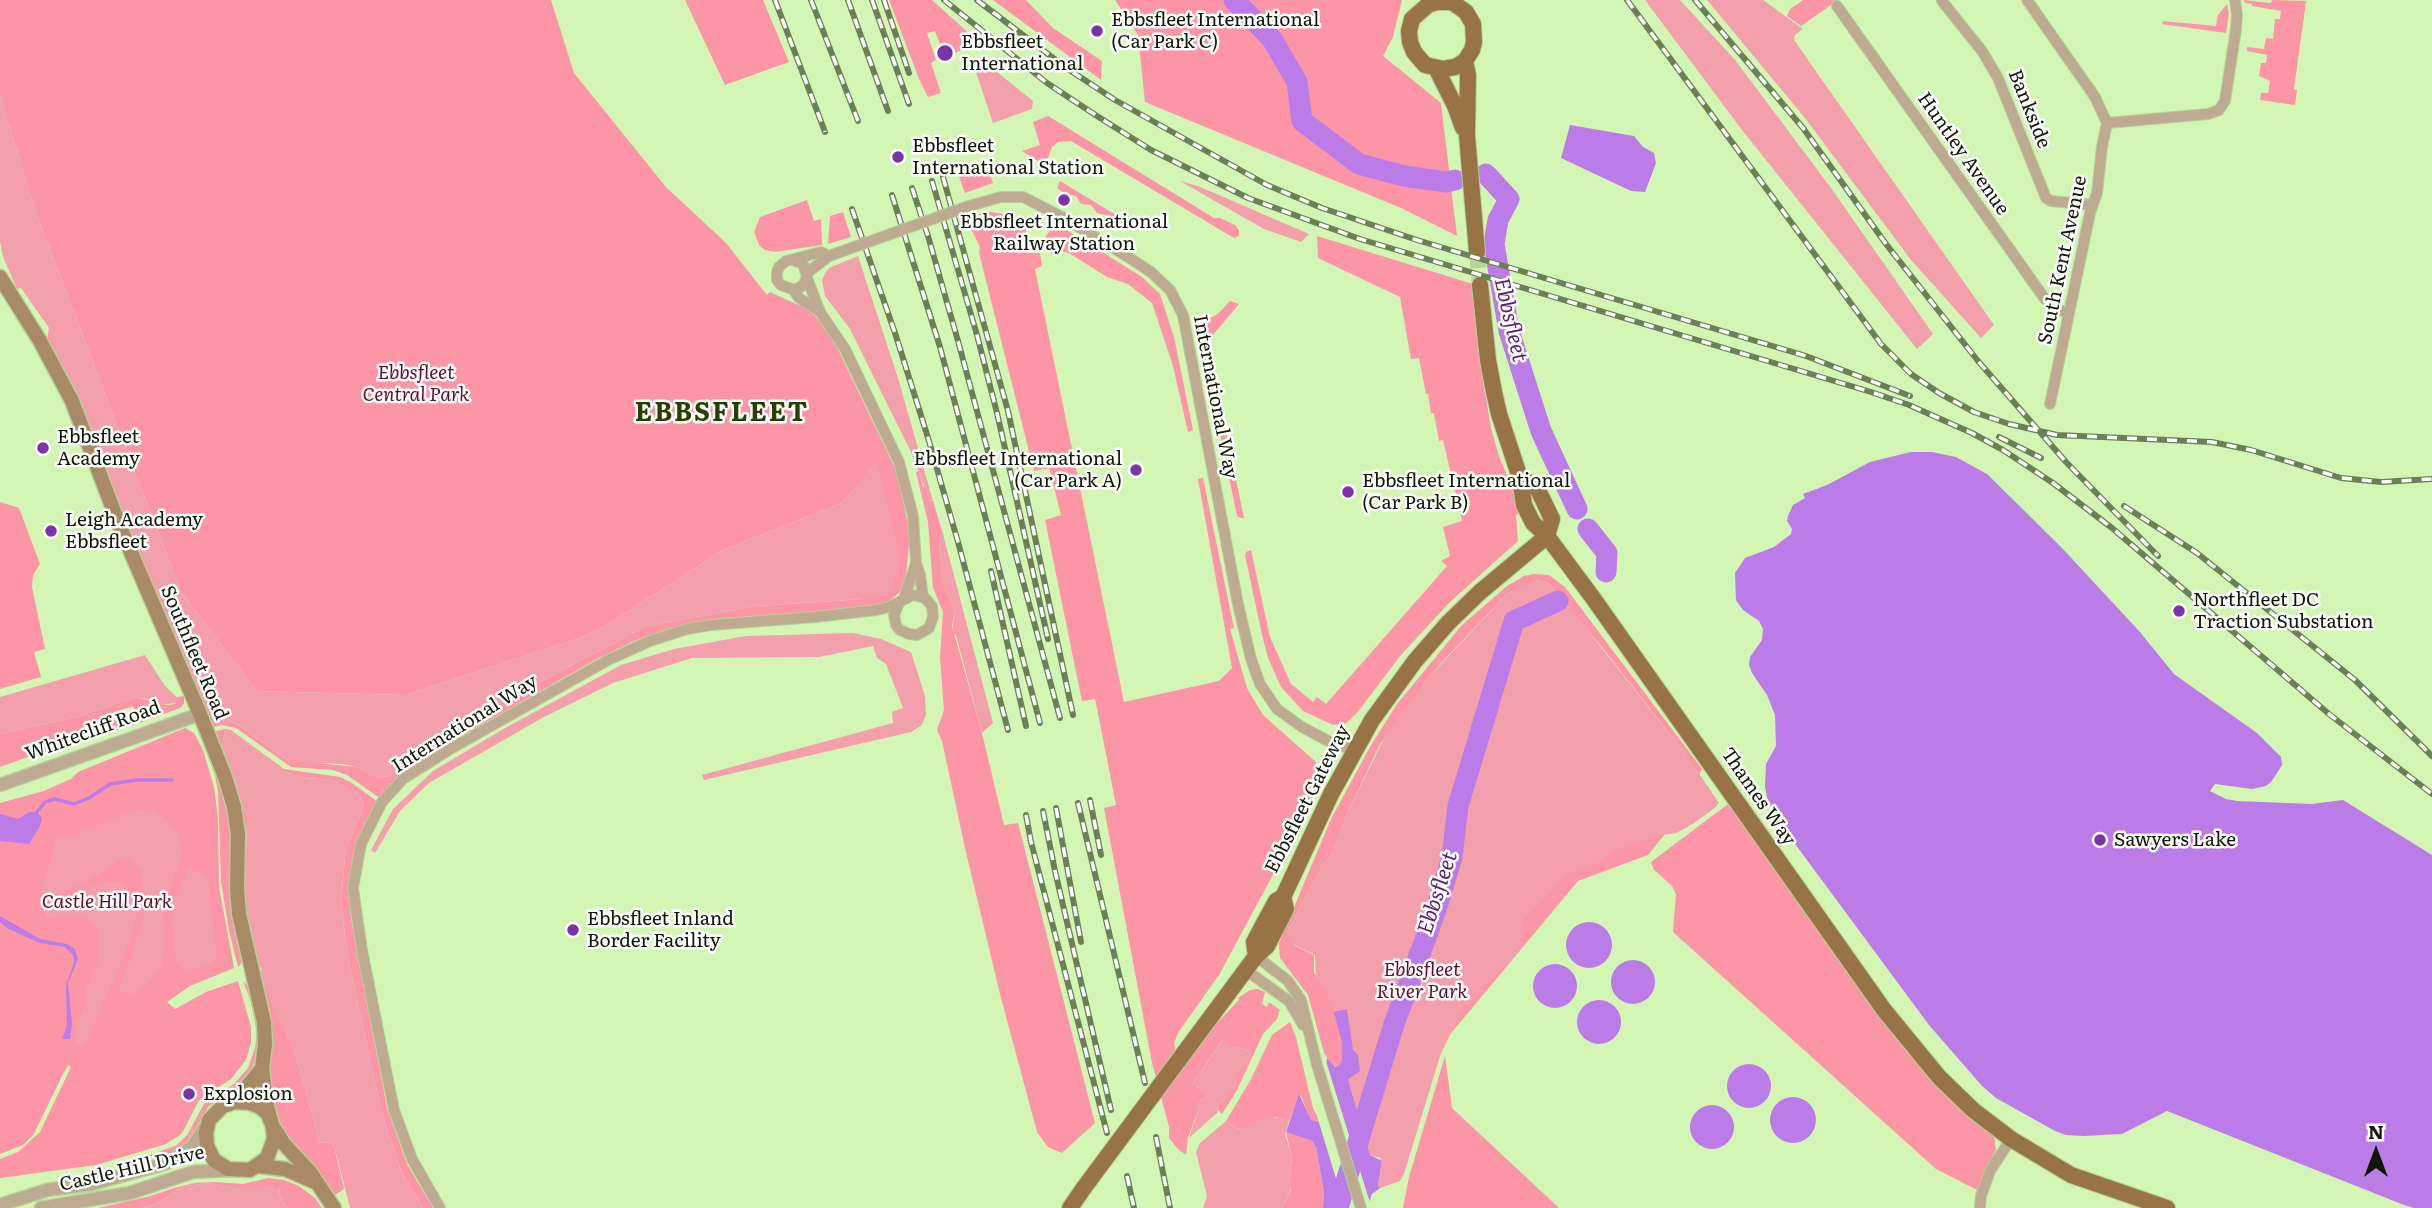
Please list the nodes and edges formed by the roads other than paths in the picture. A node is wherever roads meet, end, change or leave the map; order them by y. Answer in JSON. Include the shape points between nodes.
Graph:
{"nodes":[{"id":1,"x":1413,"y":0,"type":"edge"},
{"id":2,"x":2027,"y":0,"type":"edge"},
{"id":3,"x":2235,"y":0,"type":"edge"},
{"id":4,"x":1451,"y":1,"type":"edge"},
{"id":5,"x":1942,"y":1,"type":"edge"},
{"id":6,"x":1837,"y":6,"type":"dead end"},
{"id":7,"x":1412,"y":19,"type":"junction"},
{"id":8,"x":1465,"y":61,"type":"junction"},
{"id":9,"x":1436,"y":68,"type":"junction"},
{"id":10,"x":2107,"y":124,"type":"junction"},
{"id":11,"x":1466,"y":136,"type":"junction"},
{"id":12,"x":2093,"y":205,"type":"junction"},
{"id":13,"x":1477,"y":252,"type":"tunnel mouth"},
{"id":14,"x":829,"y":256,"type":"junction"},
{"id":15,"x":789,"y":261,"type":"junction"},
{"id":16,"x":807,"y":275,"type":"junction"},
{"id":17,"x":0,"y":277,"type":"edge"},
{"id":18,"x":1480,"y":285,"type":"tunnel mouth"},
{"id":19,"x":794,"y":290,"type":"junction"},
{"id":20,"x":820,"y":312,"type":"junction"},
{"id":21,"x":2069,"y":313,"type":"junction"},
{"id":22,"x":2050,"y":404,"type":"dead end"},
{"id":23,"x":1547,"y":536,"type":"junction"},
{"id":24,"x":916,"y":563,"type":"junction"},
{"id":25,"x":923,"y":597,"type":"junction"},
{"id":26,"x":902,"y":601,"type":"junction"},
{"id":27,"x":200,"y":714,"type":"junction"},
{"id":28,"x":1354,"y":750,"type":"junction"},
{"id":29,"x":0,"y":785,"type":"edge"},
{"id":30,"x":1256,"y":956,"type":"junction"},
{"id":31,"x":1247,"y":971,"type":"junction"},
{"id":32,"x":1308,"y":1035,"type":"junction"},
{"id":33,"x":262,"y":1068,"type":"junction"},
{"id":34,"x":235,"y":1102,"type":"junction"},
{"id":35,"x":209,"y":1120,"type":"junction"},
{"id":36,"x":271,"y":1123,"type":"junction"},
{"id":37,"x":2011,"y":1139,"type":"junction"},
{"id":38,"x":258,"y":1166,"type":"junction"},
{"id":39,"x":231,"y":1170,"type":"junction"},
{"id":40,"x":315,"y":1182,"type":"junction"},
{"id":41,"x":0,"y":1205,"type":"edge"},
{"id":42,"x":41,"y":1208,"type":"edge"},
{"id":43,"x":334,"y":1208,"type":"edge"},
{"id":44,"x":440,"y":1208,"type":"edge"},
{"id":45,"x":1070,"y":1208,"type":"edge"},
{"id":46,"x":1361,"y":1208,"type":"edge"},
{"id":47,"x":1980,"y":1208,"type":"edge"},
{"id":48,"x":2167,"y":1208,"type":"edge"}],
"edges":[{"from":1,"to":7,"type":"main road"},
{"from":2,"to":10,"type":"street","via":[[2095,97]]},
{"from":3,"to":10,"type":"street","via":[[2236,29],[2226,94],[2219,110]]},
{"from":4,"to":7,"type":"main road","via":[[1428,5]]},
{"from":4,"to":8,"type":"main road","via":[[1466,12],[1475,28],[1472,50]]},
{"from":5,"to":12,"type":"street","name":"Bankside","via":[[1998,78],[2046,198]]},
{"from":6,"to":21,"type":"street","name":"Huntley Avenue","via":[[2045,299]]},
{"from":7,"to":9,"type":"main road","via":[[1411,46],[1425,65]]},
{"from":8,"to":9,"type":"main road","via":[[1448,69]]},
{"from":8,"to":11,"type":"main road"},
{"from":9,"to":11,"type":"main road"},
{"from":10,"to":12,"type":"street","name":"South Kent Avenue"},
{"from":11,"to":13,"type":"main road"},
{"from":12,"to":21,"type":"street","name":"South Kent Avenue"},
{"from":14,"to":15,"type":"street","name":"International Way","via":[[821,252]]},
{"from":14,"to":16,"type":"street","name":"International Way"},
{"from":14,"to":28,"type":"street","name":"International Way","bridge":true,"via":[[969,206],[1000,197],[1023,197],[1152,272],[1170,290],[1183,315],[1238,604],[1260,684],[1277,709],[1294,721]]},
{"from":15,"to":16,"type":"street","via":[[802,263]]},
{"from":15,"to":19,"type":"street","via":[[779,267],[777,278],[783,287]]},
{"from":16,"to":19,"type":"street","name":"International Way"},
{"from":16,"to":20,"type":"street"},
{"from":17,"to":27,"type":"main road","name":"Southfleet Road","via":[[72,401],[135,565]]},
{"from":18,"to":23,"type":"main road","via":[[1499,414],[1520,478],[1536,486],[1552,519]]},
{"from":19,"to":20,"type":"street"},
{"from":20,"to":24,"type":"street","via":[[845,349],[899,462],[913,516]]},
{"from":21,"to":22,"type":"street","name":"South Kent Avenue"},
{"from":23,"to":28,"type":"main road","name":"Ebbsfleet Gateway","via":[[1448,623]]},
{"from":23,"to":37,"type":"main road","name":"Thames Way","via":[[1898,1029],[1959,1097]]},
{"from":24,"to":25,"type":"street"},
{"from":24,"to":26,"type":"street"},
{"from":25,"to":26,"type":"street","name":"International Way","via":[[913,595]]},
{"from":25,"to":26,"type":"street","via":[[931,604],[933,617],[929,628],[920,634],[898,628],[894,611]]},
{"from":26,"to":44,"type":"street","name":"International Way","via":[[855,613],[711,625],[650,641],[452,747],[403,779],[383,802],[361,844],[352,888],[396,1115],[412,1159]]},
{"from":27,"to":29,"type":"street","name":"Whitecliff Road"},
{"from":27,"to":33,"type":"main road","name":"Southfleet Road","via":[[236,816],[237,896],[264,1022]]},
{"from":28,"to":30,"type":"main road","name":"Ebbsfleet Gateway","via":[[1283,897],[1286,909],[1267,946]]},
{"from":30,"to":31,"type":"main road"},
{"from":30,"to":32,"type":"street","via":[[1296,990]]},
{"from":31,"to":32,"type":"street","via":[[1289,1001]]},
{"from":31,"to":45,"type":"main road","bridge":true},
{"from":32,"to":46,"type":"street"},
{"from":33,"to":34,"type":"main road"},
{"from":33,"to":36,"type":"main road","name":"Southfleet Road"},
{"from":34,"to":35,"type":"main road","via":[[223,1106]]},
{"from":34,"to":36,"type":"main road","via":[[260,1107]]},
{"from":35,"to":39,"type":"main road","via":[[208,1150],[216,1163]]},
{"from":35,"to":41,"type":"street","name":"Castle Hill Drive","via":[[192,1147],[167,1163]]},
{"from":36,"to":38,"type":"main road","via":[[272,1147]]},
{"from":36,"to":40,"type":"main road"},
{"from":37,"to":47,"type":"street","via":[[1990,1171]]},
{"from":37,"to":48,"type":"main road","name":"Thames Way","via":[[2071,1175]]},
{"from":38,"to":39,"type":"main road"},
{"from":38,"to":40,"type":"main road","via":[[285,1169]]},
{"from":39,"to":42,"type":"street","name":"Castle Hill Drive","via":[[197,1172],[130,1193]]},
{"from":40,"to":43,"type":"main road"}]}
